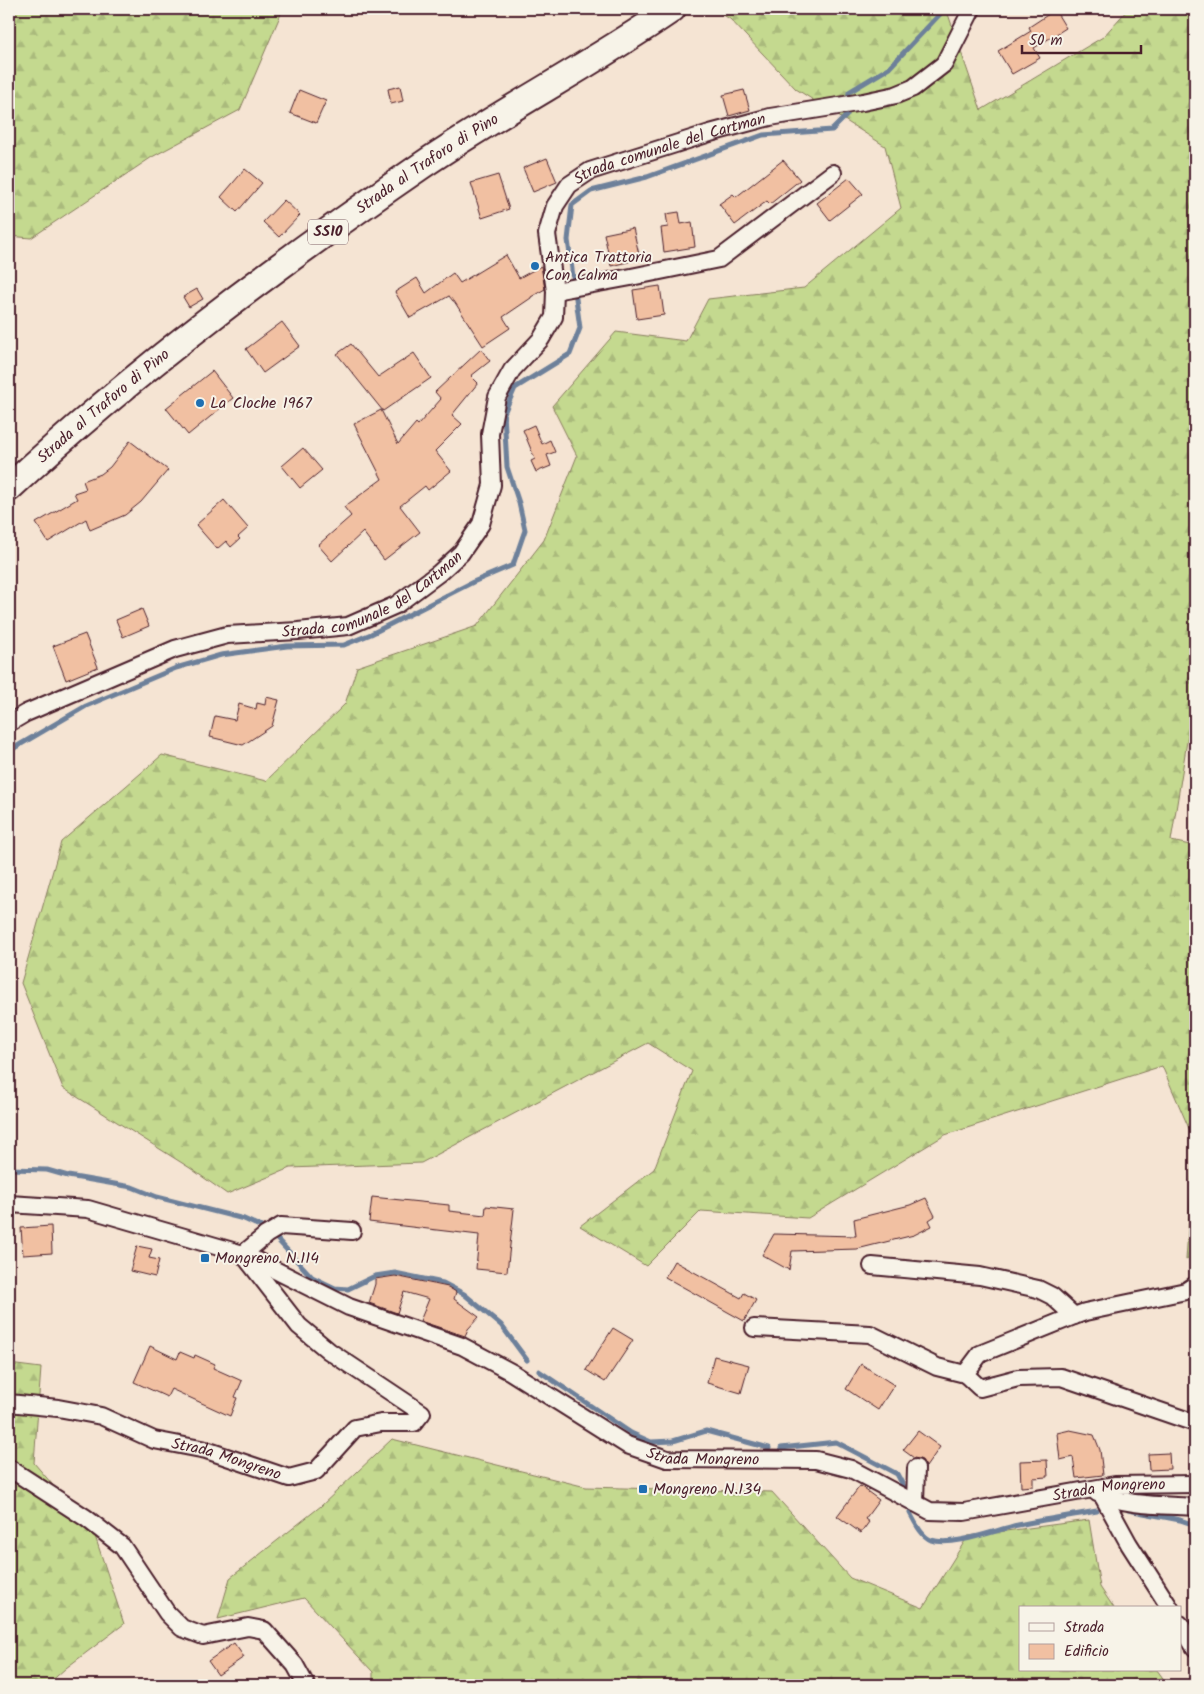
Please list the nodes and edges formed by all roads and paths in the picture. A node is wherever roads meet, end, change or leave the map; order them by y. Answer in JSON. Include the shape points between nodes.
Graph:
{"nodes":[{"id":1,"x":670,"y":9,"type":"edge"},
{"id":2,"x":972,"y":9,"type":"edge"},
{"id":3,"x":833,"y":173,"type":"dead end"},
{"id":4,"x":557,"y":291,"type":"junction"},
{"id":5,"x":9,"y":488,"type":"edge"},
{"id":6,"x":9,"y":723,"type":"edge"},
{"id":7,"x":9,"y":1204,"type":"edge"},
{"id":8,"x":352,"y":1231,"type":"dead end"},
{"id":9,"x":243,"y":1254,"type":"junction"},
{"id":10,"x":872,"y":1266,"type":"dead end"},
{"id":11,"x":1195,"y":1285,"type":"edge"},
{"id":12,"x":1074,"y":1316,"type":"junction"},
{"id":13,"x":754,"y":1328,"type":"dead end"},
{"id":14,"x":965,"y":1374,"type":"junction"},
{"id":15,"x":9,"y":1403,"type":"edge"},
{"id":16,"x":1195,"y":1423,"type":"edge"},
{"id":17,"x":9,"y":1468,"type":"edge"},
{"id":18,"x":916,"y":1468,"type":"dead end"},
{"id":19,"x":1195,"y":1484,"type":"edge"},
{"id":20,"x":1096,"y":1492,"type":"junction"},
{"id":21,"x":915,"y":1503,"type":"junction"},
{"id":22,"x":1195,"y":1507,"type":"edge"},
{"id":23,"x":1169,"y":1606,"type":"edge"},
{"id":24,"x":1182,"y":1627,"type":"edge"},
{"id":25,"x":1195,"y":1648,"type":"edge"},
{"id":26,"x":306,"y":1685,"type":"edge"}],
"edges":[{"from":1,"to":5,"type":"main road","name":"Strada al Traforo di Pino","number":"SS10","via":[[614,48],[422,166],[288,259],[172,348]]},
{"from":2,"to":4,"type":"street","name":"Strada comunale del Cartman","via":[[944,64],[914,88],[896,95],[770,117],[710,133],[590,171],[569,185],[555,206],[547,234]]},
{"from":3,"to":4,"type":"street","via":[[718,259]]},
{"from":4,"to":6,"type":"street","name":"Strada comunale del Cartman","via":[[554,317],[541,339],[512,370],[497,397],[490,434],[492,485],[481,524],[461,553],[439,573],[396,605],[348,626],[227,635],[184,647]]},
{"from":7,"to":9,"type":"street","name":"Strada Mongreno","via":[[88,1209]]},
{"from":8,"to":9,"type":"street","via":[[281,1226]]},
{"from":9,"to":15,"type":"street","name":"Strada Mongreno","via":[[299,1326],[330,1351],[422,1413],[414,1423],[381,1423],[355,1428],[316,1471],[289,1478],[206,1450],[154,1440],[101,1416]]},
{"from":9,"to":21,"type":"street","name":"Strada Mongreno","via":[[349,1307],[462,1346],[627,1445],[667,1459],[816,1460],[852,1469]]},
{"from":10,"to":12,"type":"street","via":[[980,1276],[1038,1288]]},
{"from":11,"to":12,"type":"street","via":[[1186,1291]]},
{"from":12,"to":14,"type":"street","via":[[980,1354]]},
{"from":13,"to":14,"type":"street","via":[[870,1334],[937,1367]]},
{"from":14,"to":16,"type":"street","via":[[980,1388],[1018,1378],[1061,1377]]},
{"from":17,"to":26,"type":"street","via":[[86,1518],[122,1546],[167,1613],[182,1628],[203,1636],[248,1627],[264,1630],[295,1665]]},
{"from":18,"to":21,"type":"street"},
{"from":19,"to":20,"type":"street","name":"Strada Mongreno","via":[[1115,1485]]},
{"from":20,"to":21,"type":"street","name":"Strada Mongreno","via":[[964,1512],[930,1511]]},
{"from":20,"to":22,"type":"street","via":[[1144,1504]]},
{"from":20,"to":23,"type":"street"},
{"from":24,"to":25,"type":"street"}]}
